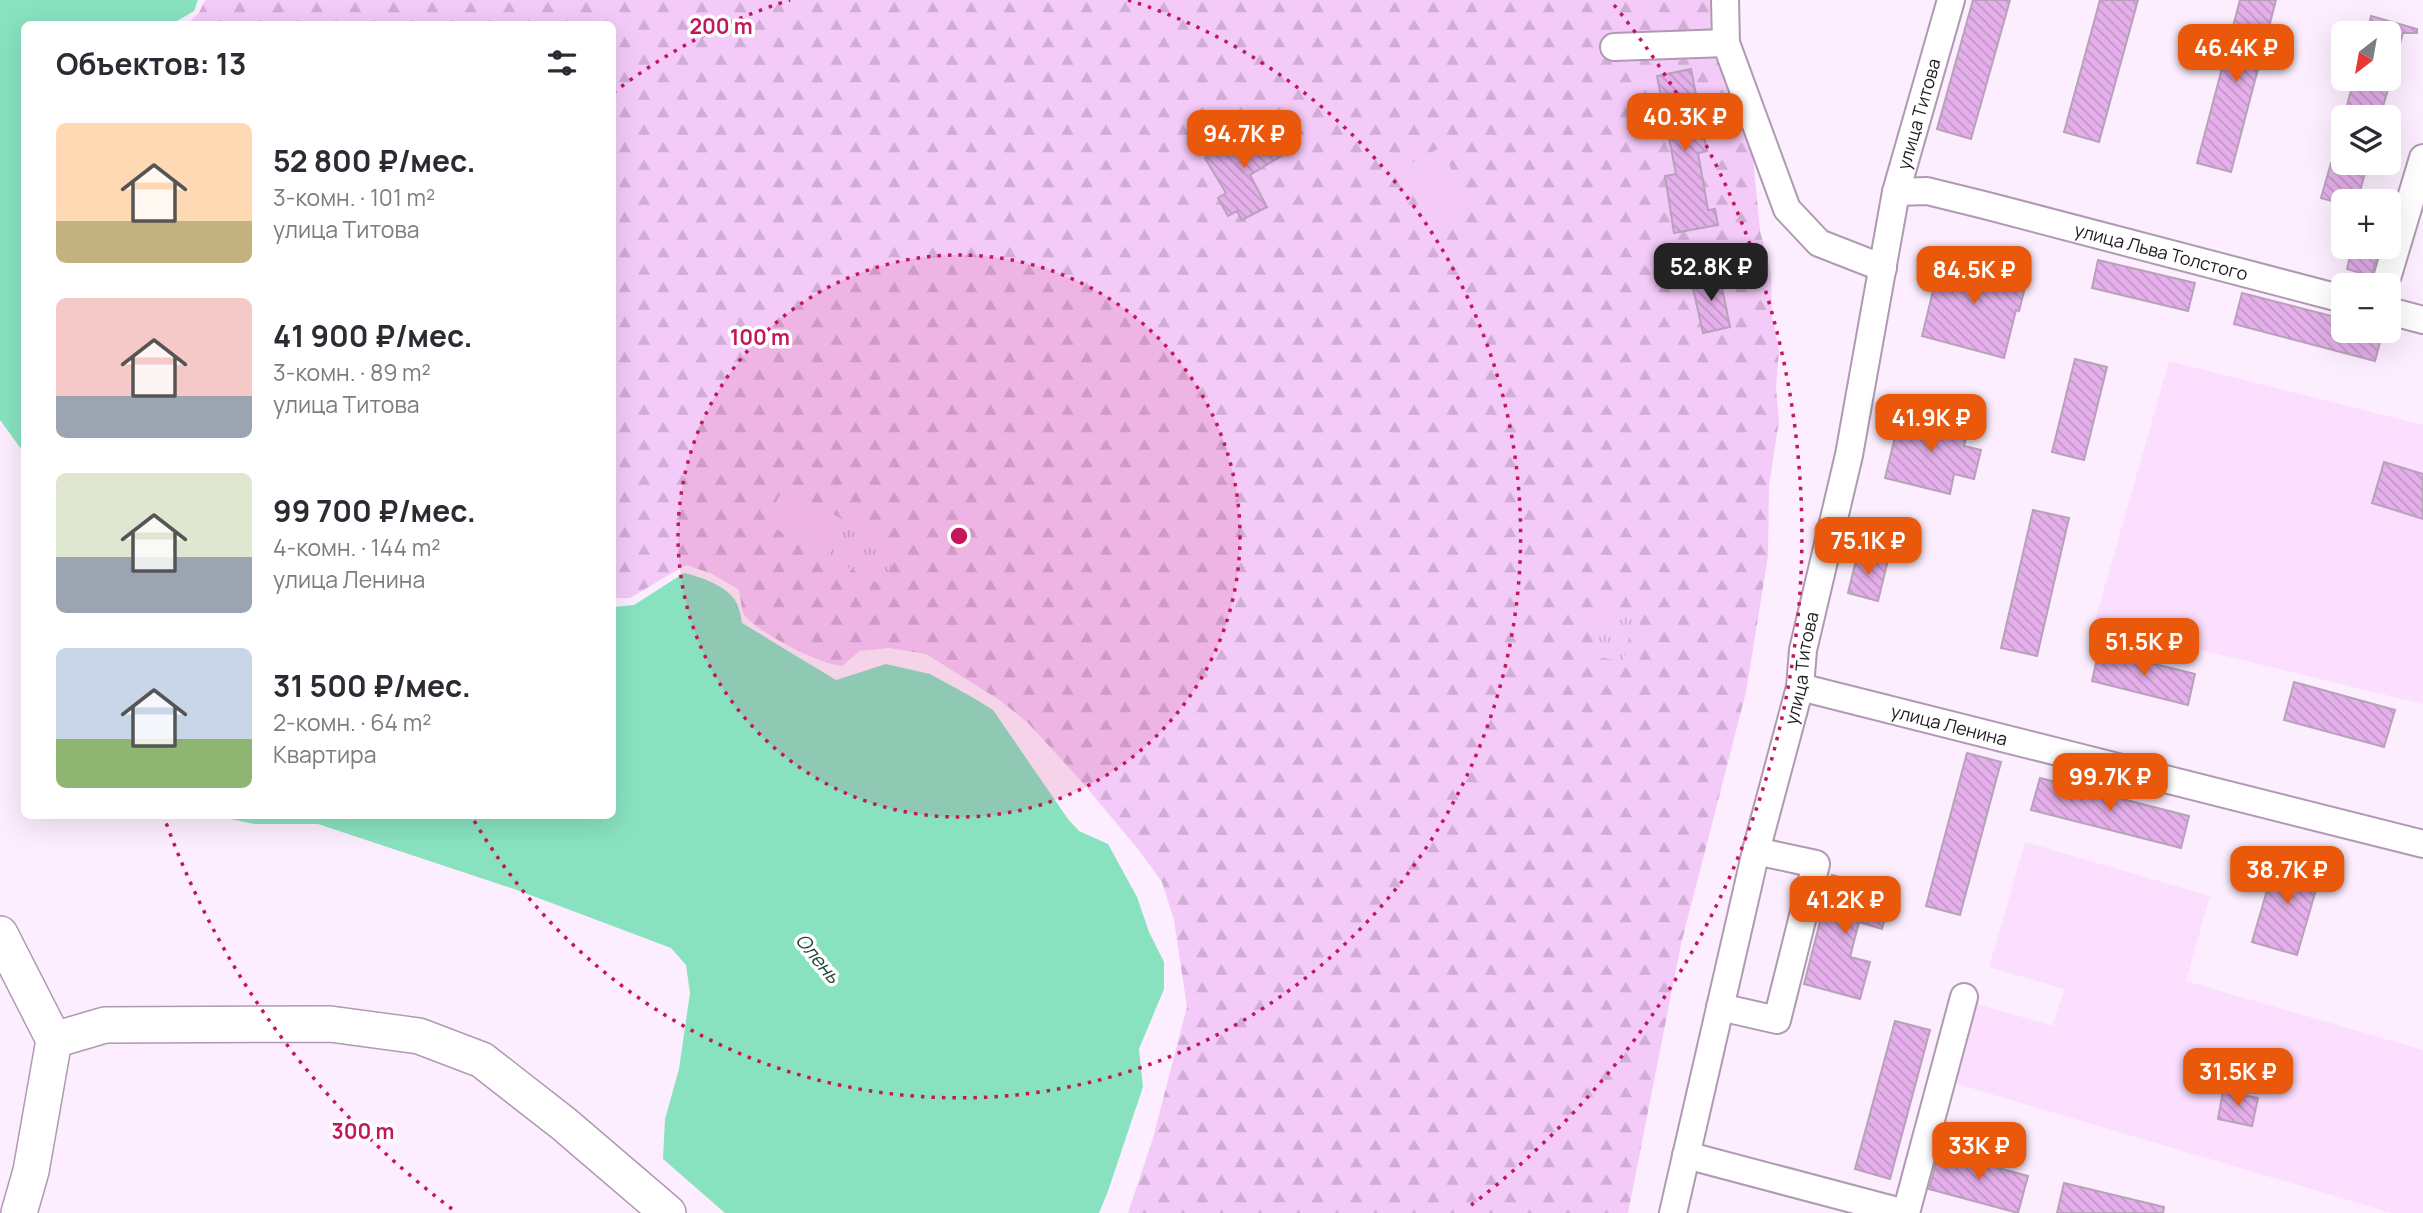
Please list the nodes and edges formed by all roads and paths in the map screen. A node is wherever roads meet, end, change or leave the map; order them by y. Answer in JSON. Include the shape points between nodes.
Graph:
{"nodes":[{"id":1,"x":1725,"y":0,"type":"edge"},
{"id":2,"x":1951,"y":0,"type":"edge"},
{"id":3,"x":1726,"y":43,"type":"junction"},
{"id":4,"x":1614,"y":47,"type":"dead end"},
{"id":5,"x":2423,"y":158,"type":"edge"},
{"id":6,"x":1896,"y":192,"type":"junction"},
{"id":7,"x":1883,"y":268,"type":"junction"},
{"id":8,"x":2389,"y":273,"type":"edge"},
{"id":9,"x":2331,"y":296,"type":"edge"},
{"id":10,"x":2401,"y":314,"type":"edge"},
{"id":11,"x":2423,"y":320,"type":"edge"},
{"id":12,"x":1800,"y":687,"type":"junction"},
{"id":13,"x":2423,"y":844,"type":"edge"},
{"id":14,"x":1756,"y":851,"type":"junction"},
{"id":15,"x":0,"y":934,"type":"edge"},
{"id":16,"x":1964,"y":998,"type":"dead end"},
{"id":17,"x":1720,"y":1007,"type":"junction"},
{"id":18,"x":54,"y":1040,"type":"junction"},
{"id":19,"x":1686,"y":1155,"type":"junction"},
{"id":20,"x":19,"y":1213,"type":"edge"},
{"id":21,"x":668,"y":1213,"type":"edge"},
{"id":22,"x":1673,"y":1213,"type":"edge"},
{"id":23,"x":1905,"y":1213,"type":"edge"}],
"edges":[{"from":1,"to":3,"type":"street"},
{"from":2,"to":6,"type":"street","name":"улица Титова"},
{"from":3,"to":4,"type":"street"},
{"from":3,"to":7,"type":"street","via":[[1787,209],[1819,243]]},
{"from":5,"to":8,"type":"street"},
{"from":6,"to":7,"type":"street","name":"улица Титова"},
{"from":6,"to":9,"type":"street","name":"улица Льва Толстого","via":[[1927,191]]},
{"from":7,"to":12,"type":"street","name":"улица Титова","via":[[1849,455],[1803,650]]},
{"from":10,"to":11,"type":"street"},
{"from":12,"to":13,"type":"street","name":"улица Ленина"},
{"from":12,"to":14,"type":"street","name":"улица Титова"},
{"from":14,"to":17,"type":"street","name":"улица Титова"},
{"from":14,"to":17,"type":"street","via":[[1816,863],[1777,1020]]},
{"from":15,"to":18,"type":"main road"},
{"from":16,"to":23,"type":"street"},
{"from":17,"to":19,"type":"street","name":"улица Титова"},
{"from":18,"to":20,"type":"main road"},
{"from":18,"to":21,"type":"main road","via":[[105,1025],[330,1024],[419,1036],[482,1060]]},
{"from":19,"to":22,"type":"street","name":"улица Титова"},
{"from":19,"to":23,"type":"street"}]}
